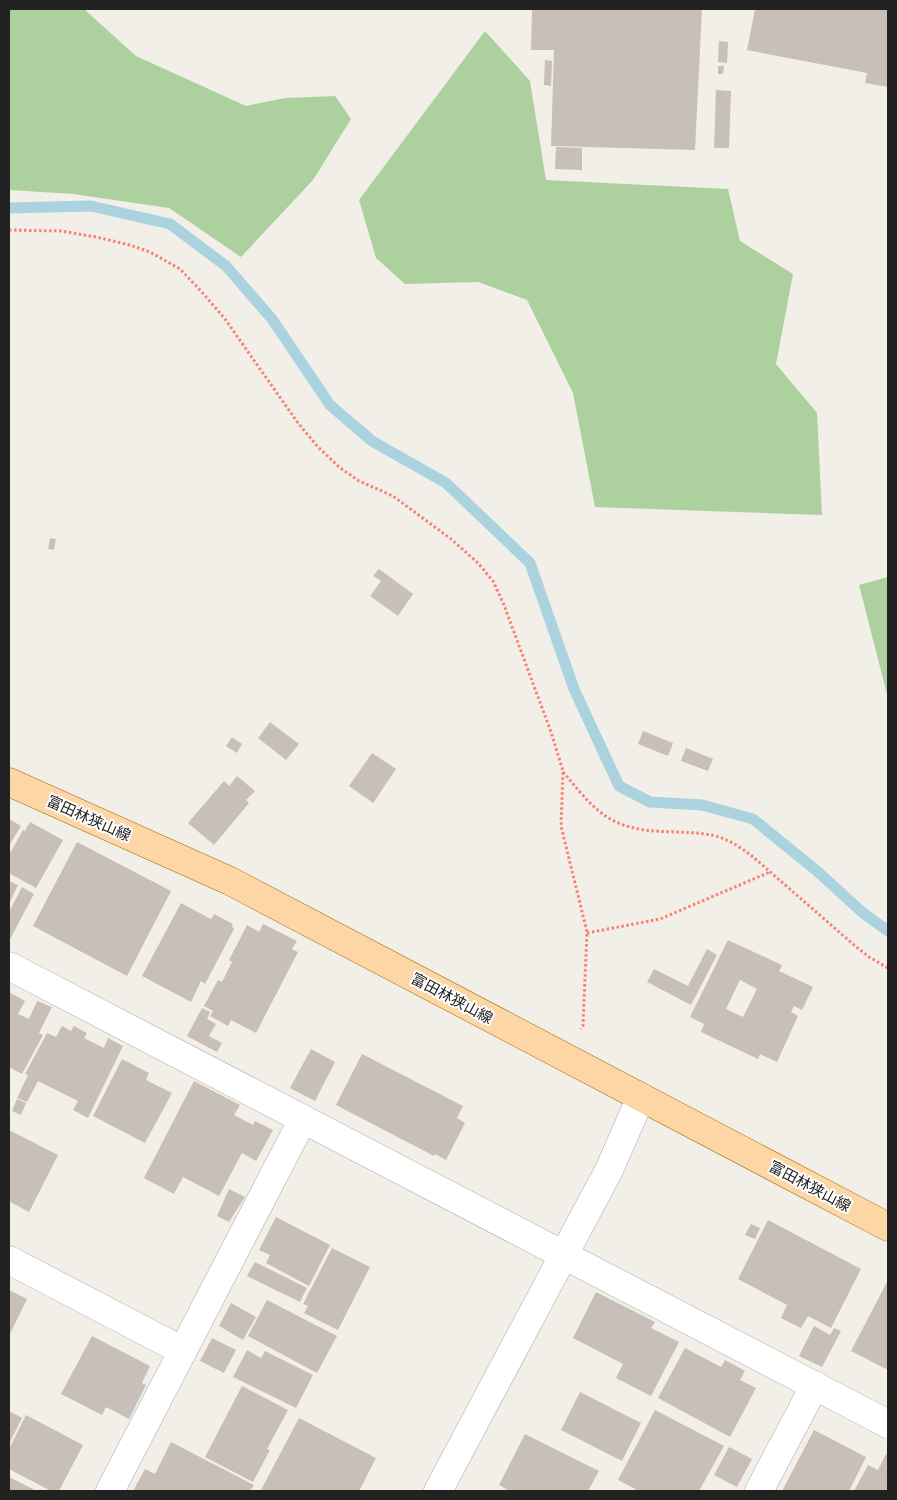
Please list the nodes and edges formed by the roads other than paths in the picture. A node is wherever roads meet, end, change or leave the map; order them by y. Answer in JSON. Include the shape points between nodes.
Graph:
{"nodes":[{"id":1,"x":9,"y":782,"type":"edge"},
{"id":2,"x":9,"y":966,"type":"edge"},
{"id":3,"x":640,"y":1097,"type":"junction"},
{"id":4,"x":303,"y":1119,"type":"junction"},
{"id":5,"x":888,"y":1227,"type":"edge"},
{"id":6,"x":564,"y":1255,"type":"junction"},
{"id":7,"x":9,"y":1260,"type":"edge"},
{"id":8,"x":183,"y":1352,"type":"junction"},
{"id":9,"x":815,"y":1385,"type":"junction"},
{"id":10,"x":888,"y":1424,"type":"edge"},
{"id":11,"x":110,"y":1491,"type":"edge"},
{"id":12,"x":438,"y":1491,"type":"edge"},
{"id":13,"x":759,"y":1491,"type":"edge"}],
"edges":[{"from":1,"to":3,"type":"main road","name":"富田林狭山線","via":[[230,881]]},
{"from":2,"to":4,"type":"street"},
{"from":3,"to":5,"type":"main road","name":"富田林狭山線"},
{"from":3,"to":6,"type":"street","via":[[609,1170]]},
{"from":4,"to":6,"type":"street"},
{"from":4,"to":8,"type":"street"},
{"from":6,"to":9,"type":"street"},
{"from":6,"to":12,"type":"street"},
{"from":7,"to":8,"type":"street"},
{"from":8,"to":11,"type":"street"},
{"from":9,"to":10,"type":"street"},
{"from":9,"to":13,"type":"street"}]}
